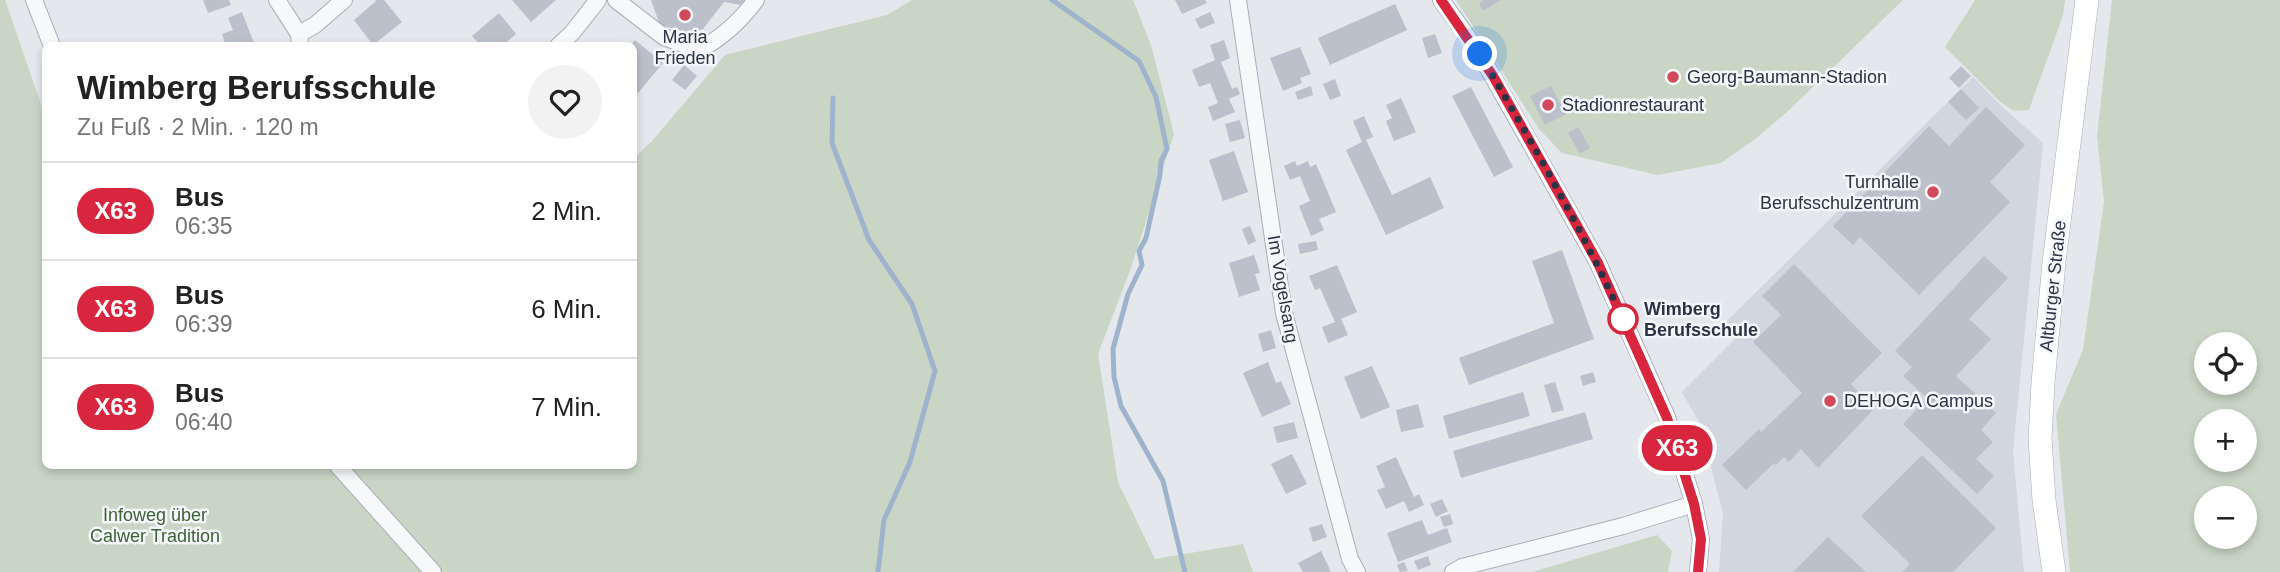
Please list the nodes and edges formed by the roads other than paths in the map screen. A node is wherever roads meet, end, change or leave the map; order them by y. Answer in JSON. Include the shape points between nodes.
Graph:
{"nodes":[{"id":1,"x":34,"y":0,"type":"edge"},
{"id":2,"x":277,"y":0,"type":"edge"},
{"id":3,"x":344,"y":0,"type":"edge"},
{"id":4,"x":598,"y":0,"type":"edge"},
{"id":5,"x":616,"y":0,"type":"edge"},
{"id":6,"x":756,"y":0,"type":"edge"},
{"id":7,"x":1238,"y":0,"type":"edge"},
{"id":8,"x":1441,"y":0,"type":"edge"},
{"id":9,"x":2087,"y":0,"type":"edge"},
{"id":10,"x":300,"y":40,"type":"edge"},
{"id":11,"x":50,"y":42,"type":"edge"},
{"id":12,"x":562,"y":42,"type":"edge"},
{"id":13,"x":341,"y":469,"type":"edge"},
{"id":14,"x":1694,"y":504,"type":"junction"},
{"id":15,"x":433,"y":572,"type":"edge"},
{"id":16,"x":1357,"y":572,"type":"edge"},
{"id":17,"x":1453,"y":572,"type":"edge"},
{"id":18,"x":1698,"y":572,"type":"edge"},
{"id":19,"x":2054,"y":572,"type":"edge"}],
"edges":[{"from":1,"to":11,"type":"street"},
{"from":2,"to":10,"type":"street"},
{"from":3,"to":10,"type":"street"},
{"from":4,"to":12,"type":"street"},
{"from":5,"to":6,"type":"street","via":[[664,37],[699,50],[745,15]]},
{"from":7,"to":16,"type":"street","name":"Im Vogelsang","via":[[1284,313]]},
{"from":8,"to":14,"type":"street","via":[[1480,54],[1598,263],[1667,418]]},
{"from":9,"to":19,"type":"street","name":"Altburger Straße","via":[[2043,383],[2041,451]]},
{"from":13,"to":15,"type":"street"},
{"from":14,"to":17,"type":"street"},
{"from":14,"to":18,"type":"street","via":[[1701,539]]}]}
